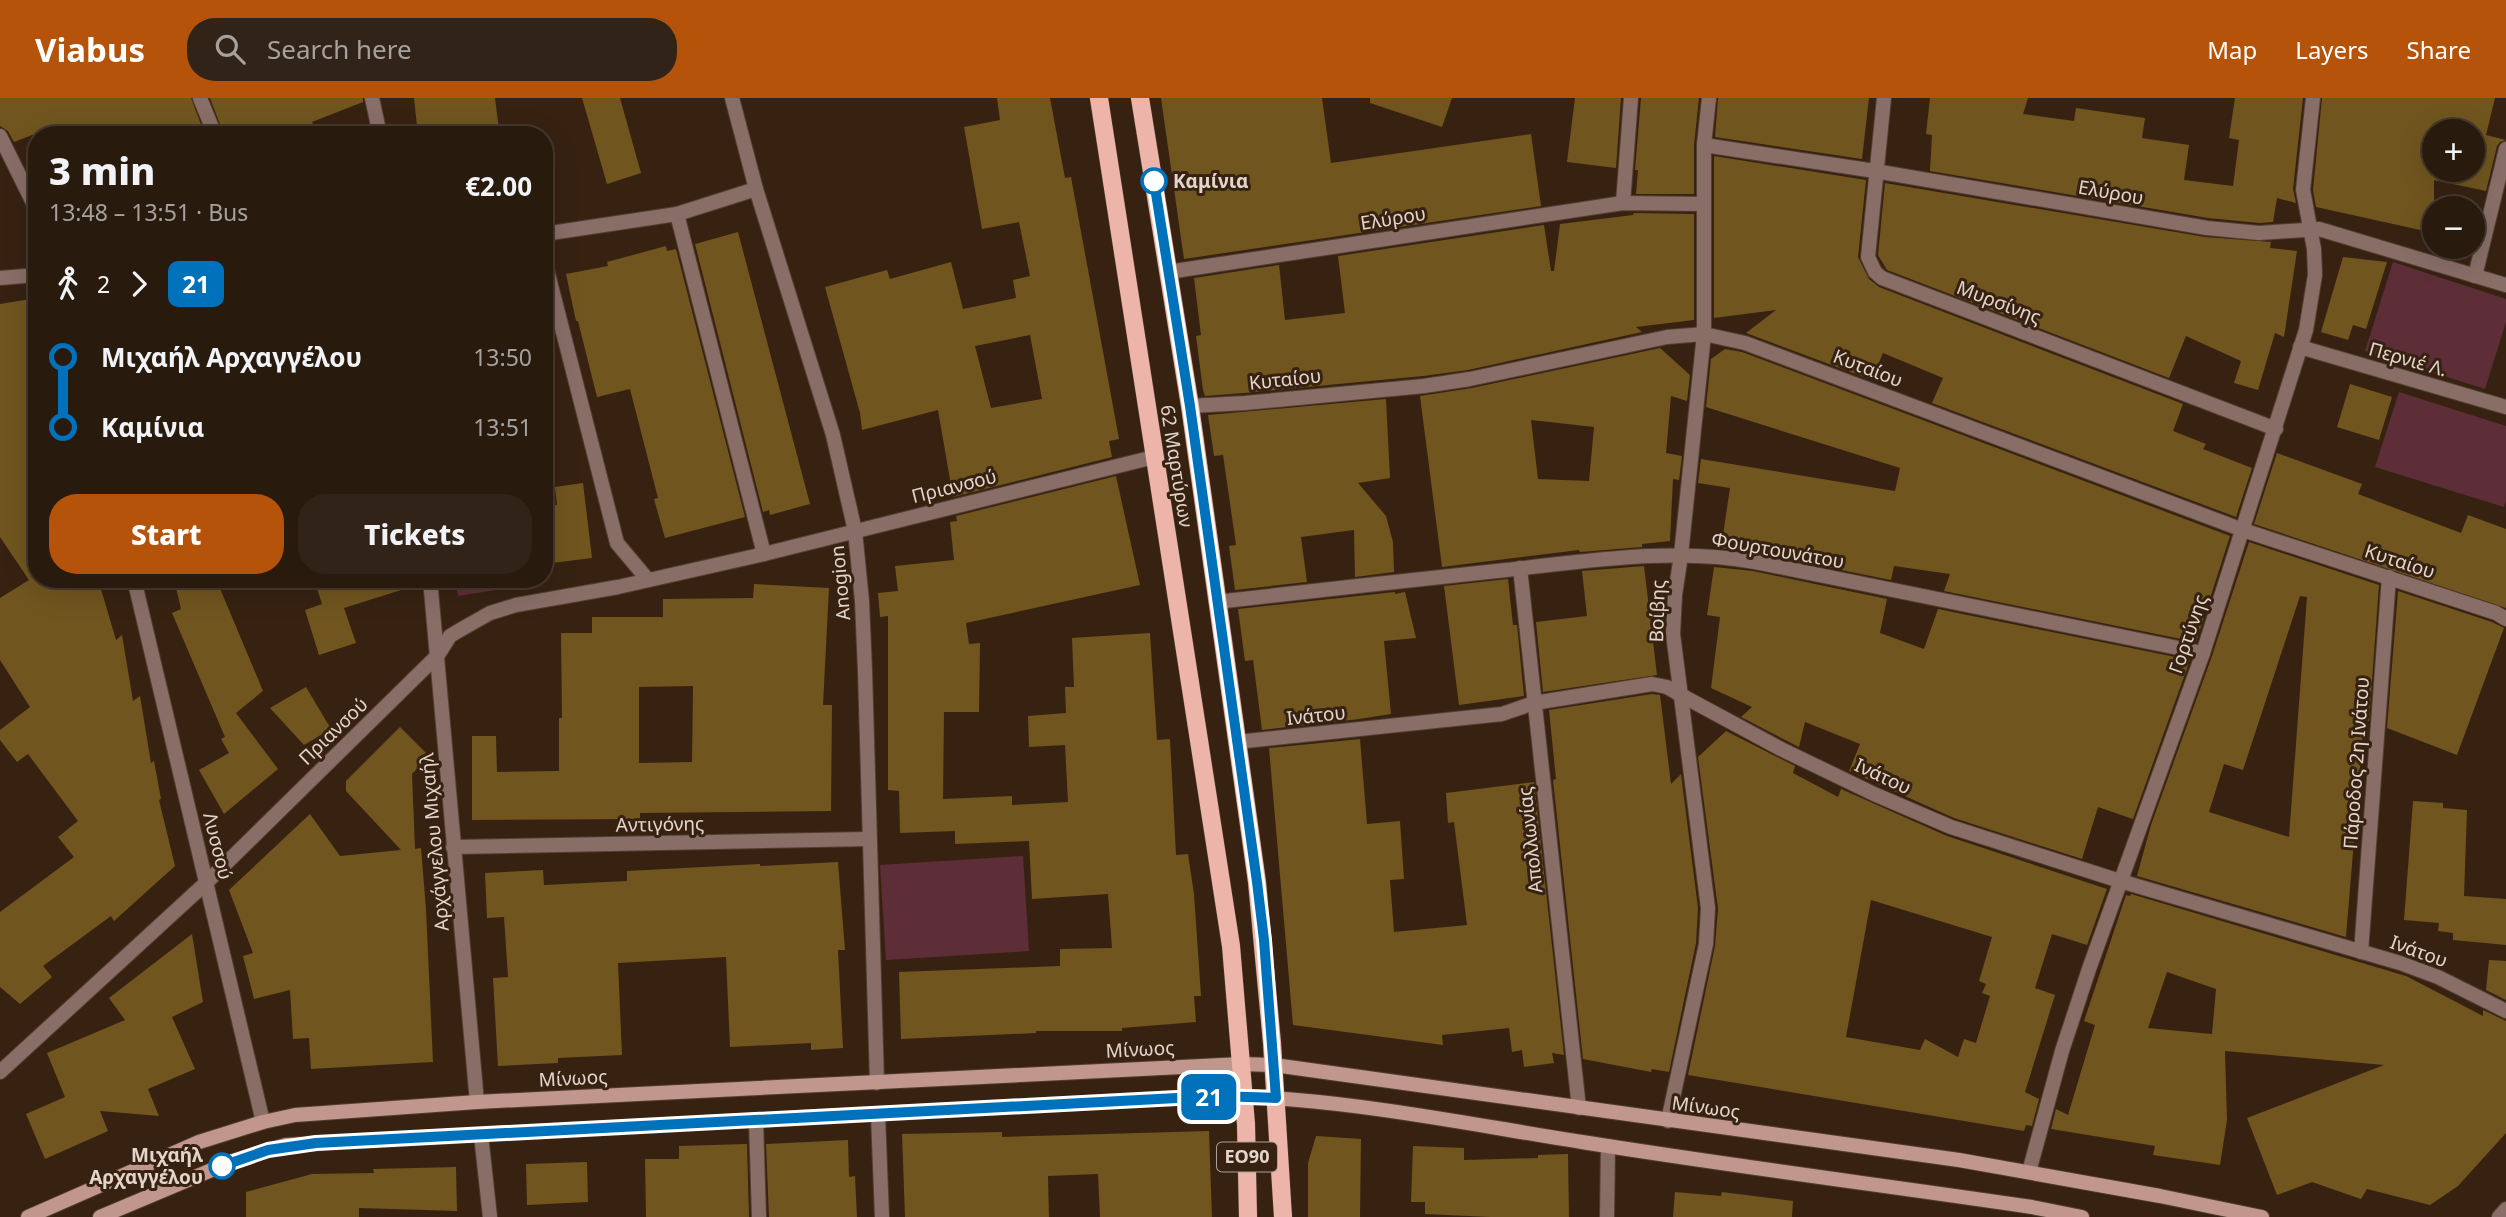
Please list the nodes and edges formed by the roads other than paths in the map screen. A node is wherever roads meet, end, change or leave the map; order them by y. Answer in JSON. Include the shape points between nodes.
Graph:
{"nodes":[{"id":1,"x":200,"y":98,"type":"edge"},
{"id":2,"x":372,"y":98,"type":"edge"},
{"id":3,"x":732,"y":98,"type":"edge"},
{"id":4,"x":1099,"y":98,"type":"edge"},
{"id":5,"x":1140,"y":98,"type":"edge"},
{"id":6,"x":1631,"y":98,"type":"edge"},
{"id":7,"x":1709,"y":98,"type":"edge"},
{"id":8,"x":1884,"y":98,"type":"edge"},
{"id":9,"x":2313,"y":98,"type":"edge"},
{"id":10,"x":211,"y":126,"type":"edge"},
{"id":11,"x":378,"y":126,"type":"edge"},
{"id":12,"x":0,"y":136,"type":"edge"},
{"id":13,"x":1704,"y":145,"type":"junction"},
{"id":14,"x":2506,"y":149,"type":"edge"},
{"id":15,"x":1875,"y":170,"type":"junction"},
{"id":16,"x":756,"y":189,"type":"junction"},
{"id":17,"x":28,"y":193,"type":"edge"},
{"id":18,"x":1623,"y":203,"type":"junction"},
{"id":19,"x":1703,"y":204,"type":"junction"},
{"id":20,"x":677,"y":214,"type":"junction"},
{"id":21,"x":2310,"y":230,"type":"junction"},
{"id":22,"x":553,"y":233,"type":"edge"},
{"id":23,"x":1168,"y":272,"type":"junction"},
{"id":24,"x":28,"y":276,"type":"edge"},
{"id":25,"x":2475,"y":276,"type":"junction"},
{"id":26,"x":0,"y":278,"type":"edge"},
{"id":27,"x":2506,"y":285,"type":"edge"},
{"id":28,"x":553,"y":293,"type":"edge"},
{"id":29,"x":1704,"y":334,"type":"junction"},
{"id":30,"x":2300,"y":347,"type":"junction"},
{"id":31,"x":1190,"y":406,"type":"junction"},
{"id":32,"x":2506,"y":407,"type":"edge"},
{"id":33,"x":2276,"y":429,"type":"junction"},
{"id":34,"x":1154,"y":457,"type":"junction"},
{"id":35,"x":2243,"y":530,"type":"junction"},
{"id":36,"x":855,"y":531,"type":"junction"},
{"id":37,"x":764,"y":554,"type":"junction"},
{"id":38,"x":1681,"y":555,"type":"junction"},
{"id":39,"x":1520,"y":568,"type":"junction"},
{"id":40,"x":2389,"y":577,"type":"junction"},
{"id":41,"x":648,"y":580,"type":"junction"},
{"id":42,"x":136,"y":588,"type":"edge"},
{"id":43,"x":431,"y":588,"type":"edge"},
{"id":44,"x":1216,"y":601,"type":"junction"},
{"id":45,"x":2506,"y":618,"type":"edge"},
{"id":46,"x":2203,"y":653,"type":"junction"},
{"id":47,"x":438,"y":655,"type":"junction"},
{"id":48,"x":1679,"y":694,"type":"junction"},
{"id":49,"x":1534,"y":702,"type":"junction"},
{"id":50,"x":1237,"y":742,"type":"junction"},
{"id":51,"x":869,"y":839,"type":"junction"},
{"id":52,"x":453,"y":847,"type":"junction"},
{"id":53,"x":2120,"y":881,"type":"junction"},
{"id":54,"x":207,"y":882,"type":"junction"},
{"id":55,"x":2361,"y":952,"type":"junction"},
{"id":56,"x":2506,"y":1011,"type":"edge"},
{"id":57,"x":1242,"y":1064,"type":"junction"},
{"id":58,"x":1274,"y":1065,"type":"junction"},
{"id":59,"x":0,"y":1072,"type":"edge"},
{"id":60,"x":877,"y":1083,"type":"junction"},
{"id":61,"x":1244,"y":1096,"type":"junction"},
{"id":62,"x":1276,"y":1098,"type":"junction"},
{"id":63,"x":477,"y":1102,"type":"junction"},
{"id":64,"x":1579,"y":1108,"type":"junction"},
{"id":65,"x":878,"y":1115,"type":"junction"},
{"id":66,"x":757,"y":1121,"type":"junction"},
{"id":67,"x":1668,"y":1121,"type":"junction"},
{"id":68,"x":263,"y":1122,"type":"junction"},
{"id":69,"x":481,"y":1135,"type":"junction"},
{"id":70,"x":1608,"y":1146,"type":"junction"},
{"id":71,"x":2029,"y":1172,"type":"junction"},
{"id":72,"x":2506,"y":1209,"type":"edge"},
{"id":73,"x":2030,"y":1212,"type":"edge"},
{"id":74,"x":28,"y":1217,"type":"edge"},
{"id":75,"x":100,"y":1217,"type":"edge"},
{"id":76,"x":490,"y":1217,"type":"edge"},
{"id":77,"x":759,"y":1217,"type":"edge"},
{"id":78,"x":882,"y":1217,"type":"edge"},
{"id":79,"x":1248,"y":1217,"type":"edge"},
{"id":80,"x":1283,"y":1217,"type":"edge"},
{"id":81,"x":1607,"y":1217,"type":"edge"},
{"id":82,"x":2082,"y":1217,"type":"edge"},
{"id":83,"x":2262,"y":1217,"type":"edge"},
{"id":84,"x":2499,"y":1217,"type":"edge"}],
"edges":[{"from":1,"to":10,"type":"street"},
{"from":2,"to":11,"type":"street"},
{"from":3,"to":16,"type":"street","name":"Anogion"},
{"from":4,"to":34,"type":"main road","name":"62 Μαρτύρων","number":"ΕΟ90"},
{"from":5,"to":23,"type":"main road","name":"62 Μαρτύρων","number":"ΕΟ90"},
{"from":6,"to":18,"type":"street"},
{"from":7,"to":13,"type":"street","name":"Βοίβης"},
{"from":8,"to":15,"type":"street","name":"Μυρσίνης"},
{"from":9,"to":21,"type":"street","name":"Γορτύνης","via":[[2303,190]]},
{"from":12,"to":17,"type":"street"},
{"from":13,"to":15,"type":"street","name":"Ελύρου"},
{"from":13,"to":19,"type":"street","name":"Βοίβης"},
{"from":14,"to":25,"type":"street"},
{"from":15,"to":21,"type":"street","name":"Ελύρου","via":[[2207,228],[2259,233]]},
{"from":15,"to":33,"type":"street","name":"Μυρσίνης","via":[[1868,257],[1882,278]]},
{"from":16,"to":20,"type":"street"},
{"from":16,"to":36,"type":"street","name":"Anogion","via":[[833,435]]},
{"from":18,"to":19,"type":"street","name":"Ελύρου"},
{"from":18,"to":23,"type":"street","name":"Ελύρου"},
{"from":19,"to":29,"type":"street","name":"Βοίβης"},
{"from":20,"to":22,"type":"street"},
{"from":20,"to":37,"type":"street"},
{"from":21,"to":25,"type":"street","name":"Ελύρου"},
{"from":21,"to":30,"type":"street","name":"Γορτύνης","via":[[2315,285]]},
{"from":23,"to":31,"type":"main road","name":"62 Μαρτύρων","number":"ΕΟ90"},
{"from":24,"to":26,"type":"street"},
{"from":25,"to":27,"type":"street","name":"Ελύρου"},
{"from":28,"to":41,"type":"street","via":[[617,542]]},
{"from":29,"to":31,"type":"street","name":"Κυταίου","via":[[1642,341],[1424,386]]},
{"from":29,"to":35,"type":"street","name":"Κυταίου","via":[[1745,343]]},
{"from":29,"to":38,"type":"street","name":"Βοίβης"},
{"from":30,"to":32,"type":"street","name":"Περνιέ Λ."},
{"from":30,"to":33,"type":"street","name":"Γορτύνης"},
{"from":31,"to":44,"type":"main road","name":"62 Μαρτύρων","number":"ΕΟ90"},
{"from":33,"to":35,"type":"street","name":"Γορτύνης"},
{"from":34,"to":36,"type":"street","name":"Πριανσού"},
{"from":34,"to":57,"type":"main road","name":"62 Μαρτύρων","number":"ΕΟ90","via":[[1224,895]]},
{"from":35,"to":40,"type":"street","name":"Κυταίου"},
{"from":35,"to":46,"type":"street","name":"Γορτύνης"},
{"from":36,"to":37,"type":"street","name":"Πριανσού"},
{"from":36,"to":51,"type":"street","name":"Anogion","via":[[864,636]]},
{"from":37,"to":41,"type":"street","name":"Πριανσού"},
{"from":38,"to":39,"type":"street","name":"Φουρτουνάτου"},
{"from":38,"to":46,"type":"street","name":"Φουρτουνάτου","via":[[1755,562]]},
{"from":38,"to":48,"type":"street","name":"Βοίβης","via":[[1673,634]]},
{"from":39,"to":44,"type":"street","name":"Φουρτουνάτου"},
{"from":39,"to":49,"type":"street","name":"Απολλωνίας"},
{"from":40,"to":45,"type":"street","name":"Κυταίου"},
{"from":40,"to":55,"type":"street","name":"Πάροδος 2η Ινάτου"},
{"from":41,"to":47,"type":"street","name":"Πριανσού","via":[[490,612],[450,636]]},
{"from":42,"to":54,"type":"street","name":"Λυσσού"},
{"from":43,"to":47,"type":"street","name":"Αρχάγγελου Μιχαήλ"},
{"from":44,"to":50,"type":"main road","name":"62 Μαρτύρων","number":"ΕΟ90"},
{"from":46,"to":53,"type":"street","name":"Γορτύνης"},
{"from":47,"to":52,"type":"street","name":"Αρχάγγελου Μιχαήλ"},
{"from":47,"to":54,"type":"street","name":"Πριανσού"},
{"from":48,"to":49,"type":"street","name":"Ινάτου","via":[[1652,684]]},
{"from":48,"to":53,"type":"street","name":"Ινάτου","via":[[1925,817]]},
{"from":48,"to":67,"type":"street","name":"Βοίβης","via":[[1708,926]]},
{"from":49,"to":50,"type":"street","name":"Ινάτου","via":[[1492,715]]},
{"from":49,"to":64,"type":"street","name":"Απολλωνίας"},
{"from":50,"to":58,"type":"main road","name":"62 Μαρτύρων","number":"ΕΟ90","via":[[1264,940]]},
{"from":51,"to":52,"type":"street","name":"Αντιγόνης"},
{"from":51,"to":60,"type":"street","name":"Anogion"},
{"from":52,"to":63,"type":"street","name":"Αρχάγγελου Μιχαήλ"},
{"from":53,"to":55,"type":"street","name":"Ινάτου"},
{"from":53,"to":71,"type":"street","name":"Γορτύνης","via":[[2062,1051]]},
{"from":54,"to":59,"type":"street","name":"Πριανσού"},
{"from":54,"to":68,"type":"street","name":"Λυσσού"},
{"from":55,"to":56,"type":"street","name":"Ινάτου","via":[[2420,970]]},
{"from":57,"to":58,"type":"main road","name":"Μίνωος"},
{"from":57,"to":60,"type":"main road","name":"Μίνωος"},
{"from":57,"to":61,"type":"main road","name":"62 Μαρτύρων","number":"ΕΟ90"},
{"from":58,"to":62,"type":"main road","name":"62 Μαρτύρων","number":"ΕΟ90"},
{"from":58,"to":64,"type":"main road","name":"Μίνωος"},
{"from":60,"to":63,"type":"main road","name":"Μίνωος"},
{"from":61,"to":62,"type":"main road"},
{"from":61,"to":65,"type":"main road"},
{"from":61,"to":79,"type":"main road","name":"62 Μαρτύρων","number":"ΕΟ90"},
{"from":62,"to":70,"type":"main road"},
{"from":62,"to":80,"type":"main road","name":"62 Μαρτύρων","number":"ΕΟ90"},
{"from":63,"to":68,"type":"main road","name":"Μίνωος","via":[[333,1111]]},
{"from":64,"to":67,"type":"main road","name":"Μίνωος"},
{"from":65,"to":66,"type":"main road"},
{"from":65,"to":78,"type":"street"},
{"from":66,"to":69,"type":"main road"},
{"from":66,"to":77,"type":"street"},
{"from":67,"to":71,"type":"main road","name":"Μίνωος"},
{"from":68,"to":74,"type":"main road","name":"Μίνωος","via":[[200,1142]]},
{"from":69,"to":75,"type":"main road","via":[[286,1145],[223,1165]]},
{"from":69,"to":76,"type":"street"},
{"from":70,"to":73,"type":"main road"},
{"from":70,"to":81,"type":"street"},
{"from":71,"to":83,"type":"main road","name":"Μίνωος"},
{"from":72,"to":84,"type":"street"},
{"from":73,"to":82,"type":"main road"}]}
